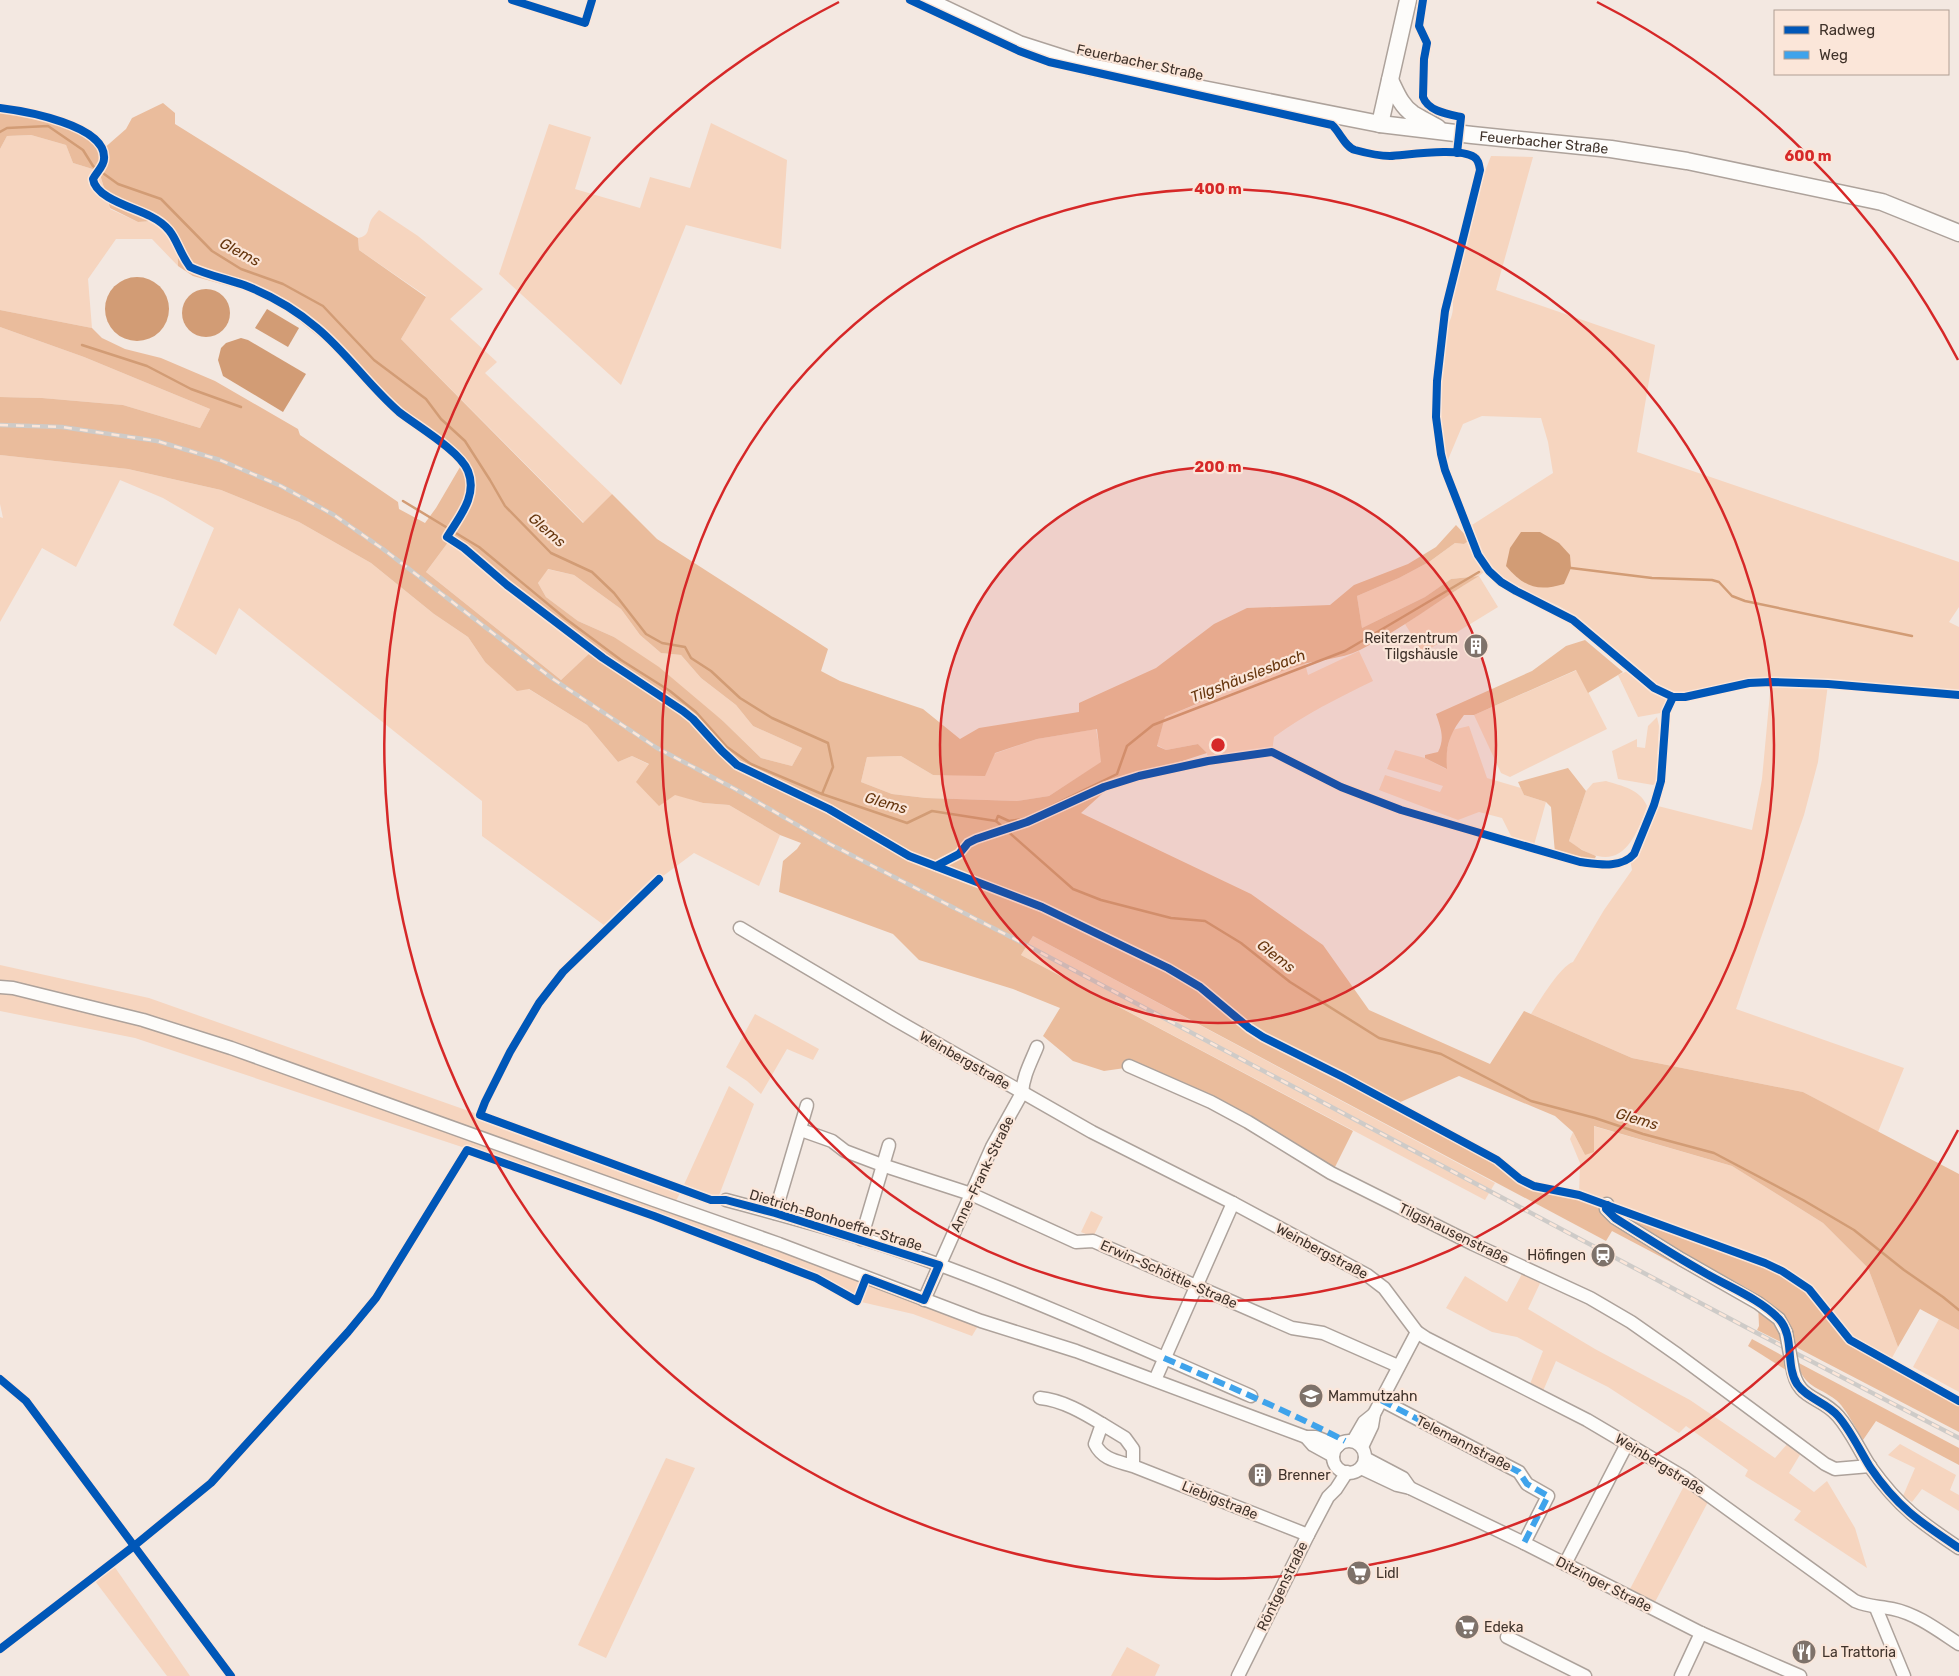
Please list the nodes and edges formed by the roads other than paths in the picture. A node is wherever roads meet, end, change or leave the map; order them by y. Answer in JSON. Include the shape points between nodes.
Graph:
{"nodes":[{"id":1,"x":926,"y":0,"type":"edge"},
{"id":2,"x":1408,"y":0,"type":"edge"},
{"id":3,"x":1390,"y":80,"type":"junction"},
{"id":4,"x":1380,"y":124,"type":"junction"},
{"id":5,"x":1444,"y":132,"type":"junction"},
{"id":6,"x":1959,"y":233,"type":"edge"},
{"id":7,"x":740,"y":928,"type":"dead end"},
{"id":8,"x":0,"y":987,"type":"edge"},
{"id":9,"x":1037,"y":1047,"type":"dead end"},
{"id":10,"x":1130,"y":1066,"type":"dead end"},
{"id":11,"x":1022,"y":1093,"type":"junction"},
{"id":12,"x":807,"y":1105,"type":"dead end"},
{"id":13,"x":801,"y":1130,"type":"junction"},
{"id":14,"x":889,"y":1145,"type":"dead end"},
{"id":15,"x":882,"y":1165,"type":"junction"},
{"id":16,"x":971,"y":1194,"type":"junction"},
{"id":17,"x":726,"y":1200,"type":"dead end"},
{"id":18,"x":1233,"y":1204,"type":"junction"},
{"id":19,"x":1607,"y":1204,"type":"dead end"},
{"id":20,"x":775,"y":1213,"type":"junction"},
{"id":21,"x":861,"y":1240,"type":"junction"},
{"id":22,"x":939,"y":1265,"type":"junction"},
{"id":23,"x":1196,"y":1286,"type":"junction"},
{"id":24,"x":924,"y":1300,"type":"junction"},
{"id":25,"x":1417,"y":1332,"type":"junction"},
{"id":26,"x":1164,"y":1358,"type":"junction"},
{"id":27,"x":1398,"y":1366,"type":"junction"},
{"id":28,"x":1154,"y":1380,"type":"junction"},
{"id":29,"x":1251,"y":1396,"type":"dead end"},
{"id":30,"x":1040,"y":1398,"type":"dead end"},
{"id":31,"x":1381,"y":1400,"type":"junction"},
{"id":32,"x":1102,"y":1424,"type":"junction"},
{"id":33,"x":1627,"y":1444,"type":"junction"},
{"id":34,"x":1360,"y":1453,"type":"junction"},
{"id":35,"x":1339,"y":1460,"type":"junction"},
{"id":36,"x":1133,"y":1466,"type":"junction"},
{"id":37,"x":1870,"y":1466,"type":"junction"},
{"id":38,"x":1308,"y":1535,"type":"junction"},
{"id":39,"x":1524,"y":1543,"type":"junction"},
{"id":40,"x":1959,"y":1548,"type":"edge"},
{"id":41,"x":1565,"y":1564,"type":"junction"},
{"id":42,"x":1876,"y":1608,"type":"junction"},
{"id":43,"x":1701,"y":1633,"type":"junction"},
{"id":44,"x":1507,"y":1637,"type":"dead end"},
{"id":45,"x":1957,"y":1640,"type":"edge"},
{"id":46,"x":1238,"y":1676,"type":"edge"},
{"id":47,"x":1585,"y":1676,"type":"edge"},
{"id":48,"x":1681,"y":1676,"type":"edge"},
{"id":49,"x":1800,"y":1676,"type":"edge"},
{"id":50,"x":1904,"y":1676,"type":"edge"}],
"edges":[{"from":1,"to":4,"type":"main road","name":"Feuerbacher Straße","via":[[1019,44],[1091,66]]},
{"from":2,"to":3,"type":"main road"},
{"from":3,"to":4,"type":"main road"},
{"from":3,"to":5,"type":"main road","via":[[1406,108]]},
{"from":4,"to":5,"type":"main road","name":"Feuerbacher Straße"},
{"from":5,"to":6,"type":"main road","name":"Feuerbacher Straße","via":[[1611,149],[1687,161],[1882,202]]},
{"from":7,"to":11,"type":"street","name":"Weinbergstraße"},
{"from":8,"to":24,"type":"street","via":[[143,1020],[231,1048],[779,1244]]},
{"from":9,"to":11,"type":"street","name":"Anne-Frank-Straße","via":[[1022,1084]]},
{"from":10,"to":37,"type":"street","name":"Tilgshausenstraße","via":[[1211,1102],[1331,1173],[1590,1298],[1678,1354],[1825,1464],[1835,1469]]},
{"from":11,"to":16,"type":"street","name":"Anne-Frank-Straße"},
{"from":11,"to":18,"type":"street","name":"Weinbergstraße"},
{"from":12,"to":13,"type":"street"},
{"from":13,"to":15,"type":"street","name":"Erwin-Schöttle-Straße"},
{"from":13,"to":20,"type":"street"},
{"from":14,"to":15,"type":"street"},
{"from":15,"to":16,"type":"street","name":"Erwin-Schöttle-Straße"},
{"from":15,"to":21,"type":"street"},
{"from":16,"to":22,"type":"street","name":"Anne-Frank-Straße"},
{"from":16,"to":23,"type":"street","name":"Erwin-Schöttle-Straße","via":[[1076,1242],[1093,1241]]},
{"from":17,"to":20,"type":"street","name":"Dietrich-Bonhoeffer-Straße"},
{"from":18,"to":23,"type":"street"},
{"from":18,"to":25,"type":"street","name":"Weinbergstraße","via":[[1367,1274],[1384,1288]]},
{"from":19,"to":37,"type":"street","bridge":true,"via":[[1606,1209],[1615,1218],[1758,1303],[1779,1319],[1786,1332],[1794,1379],[1806,1395],[1838,1415]]},
{"from":20,"to":21,"type":"street","name":"Dietrich-Bonhoeffer-Straße"},
{"from":21,"to":22,"type":"street","name":"Dietrich-Bonhoeffer-Straße"},
{"from":22,"to":24,"type":"street","name":"Anne-Frank-Straße"},
{"from":22,"to":26,"type":"street","name":"Dietrich-Bonhoeffer-Straße"},
{"from":23,"to":26,"type":"street"},
{"from":23,"to":27,"type":"street","name":"Erwin-Schöttle-Straße","via":[[1292,1328],[1323,1333]]},
{"from":24,"to":28,"type":"street"},
{"from":25,"to":27,"type":"street"},
{"from":25,"to":33,"type":"street","name":"Weinbergstraße"},
{"from":26,"to":28,"type":"street"},
{"from":26,"to":29,"type":"street","name":"Dietrich-Bonhoeffer-Straße"},
{"from":27,"to":31,"type":"street"},
{"from":28,"to":35,"type":"street","via":[[1306,1437],[1316,1437]]},
{"from":30,"to":32,"type":"street","via":[[1082,1412]]},
{"from":31,"to":34,"type":"street"},
{"from":31,"to":39,"type":"street","name":"Telemannstraße","via":[[1519,1472],[1527,1484],[1548,1496]]},
{"from":32,"to":36,"type":"street","via":[[1125,1438],[1133,1449]]},
{"from":32,"to":36,"type":"street","name":"Liebigstraße","via":[[1095,1444],[1100,1454]]},
{"from":33,"to":41,"type":"street"},
{"from":33,"to":42,"type":"street","name":"Weinbergstraße","via":[[1708,1494],[1854,1601]]},
{"from":34,"to":35,"type":"street","via":[[1356,1471]]},
{"from":34,"to":35,"type":"street","via":[[1345,1441]]},
{"from":34,"to":39,"type":"street","name":"Ditzinger Straße","via":[[1397,1485],[1410,1488]]},
{"from":35,"to":38,"type":"street","name":"Röntgenstraße","via":[[1336,1489],[1328,1497]]},
{"from":36,"to":38,"type":"street","name":"Liebigstraße"},
{"from":37,"to":40,"type":"street","via":[[1916,1520]]},
{"from":38,"to":46,"type":"street","name":"Röntgenstraße"},
{"from":39,"to":41,"type":"street","name":"Ditzinger Straße"},
{"from":41,"to":43,"type":"street","name":"Ditzinger Straße"},
{"from":42,"to":45,"type":"street","name":"Weinbergstraße","via":[[1891,1608],[1911,1614]]},
{"from":42,"to":50,"type":"street"},
{"from":43,"to":48,"type":"street"},
{"from":43,"to":49,"type":"street","name":"Ditzinger Straße"},
{"from":44,"to":47,"type":"street"}]}
